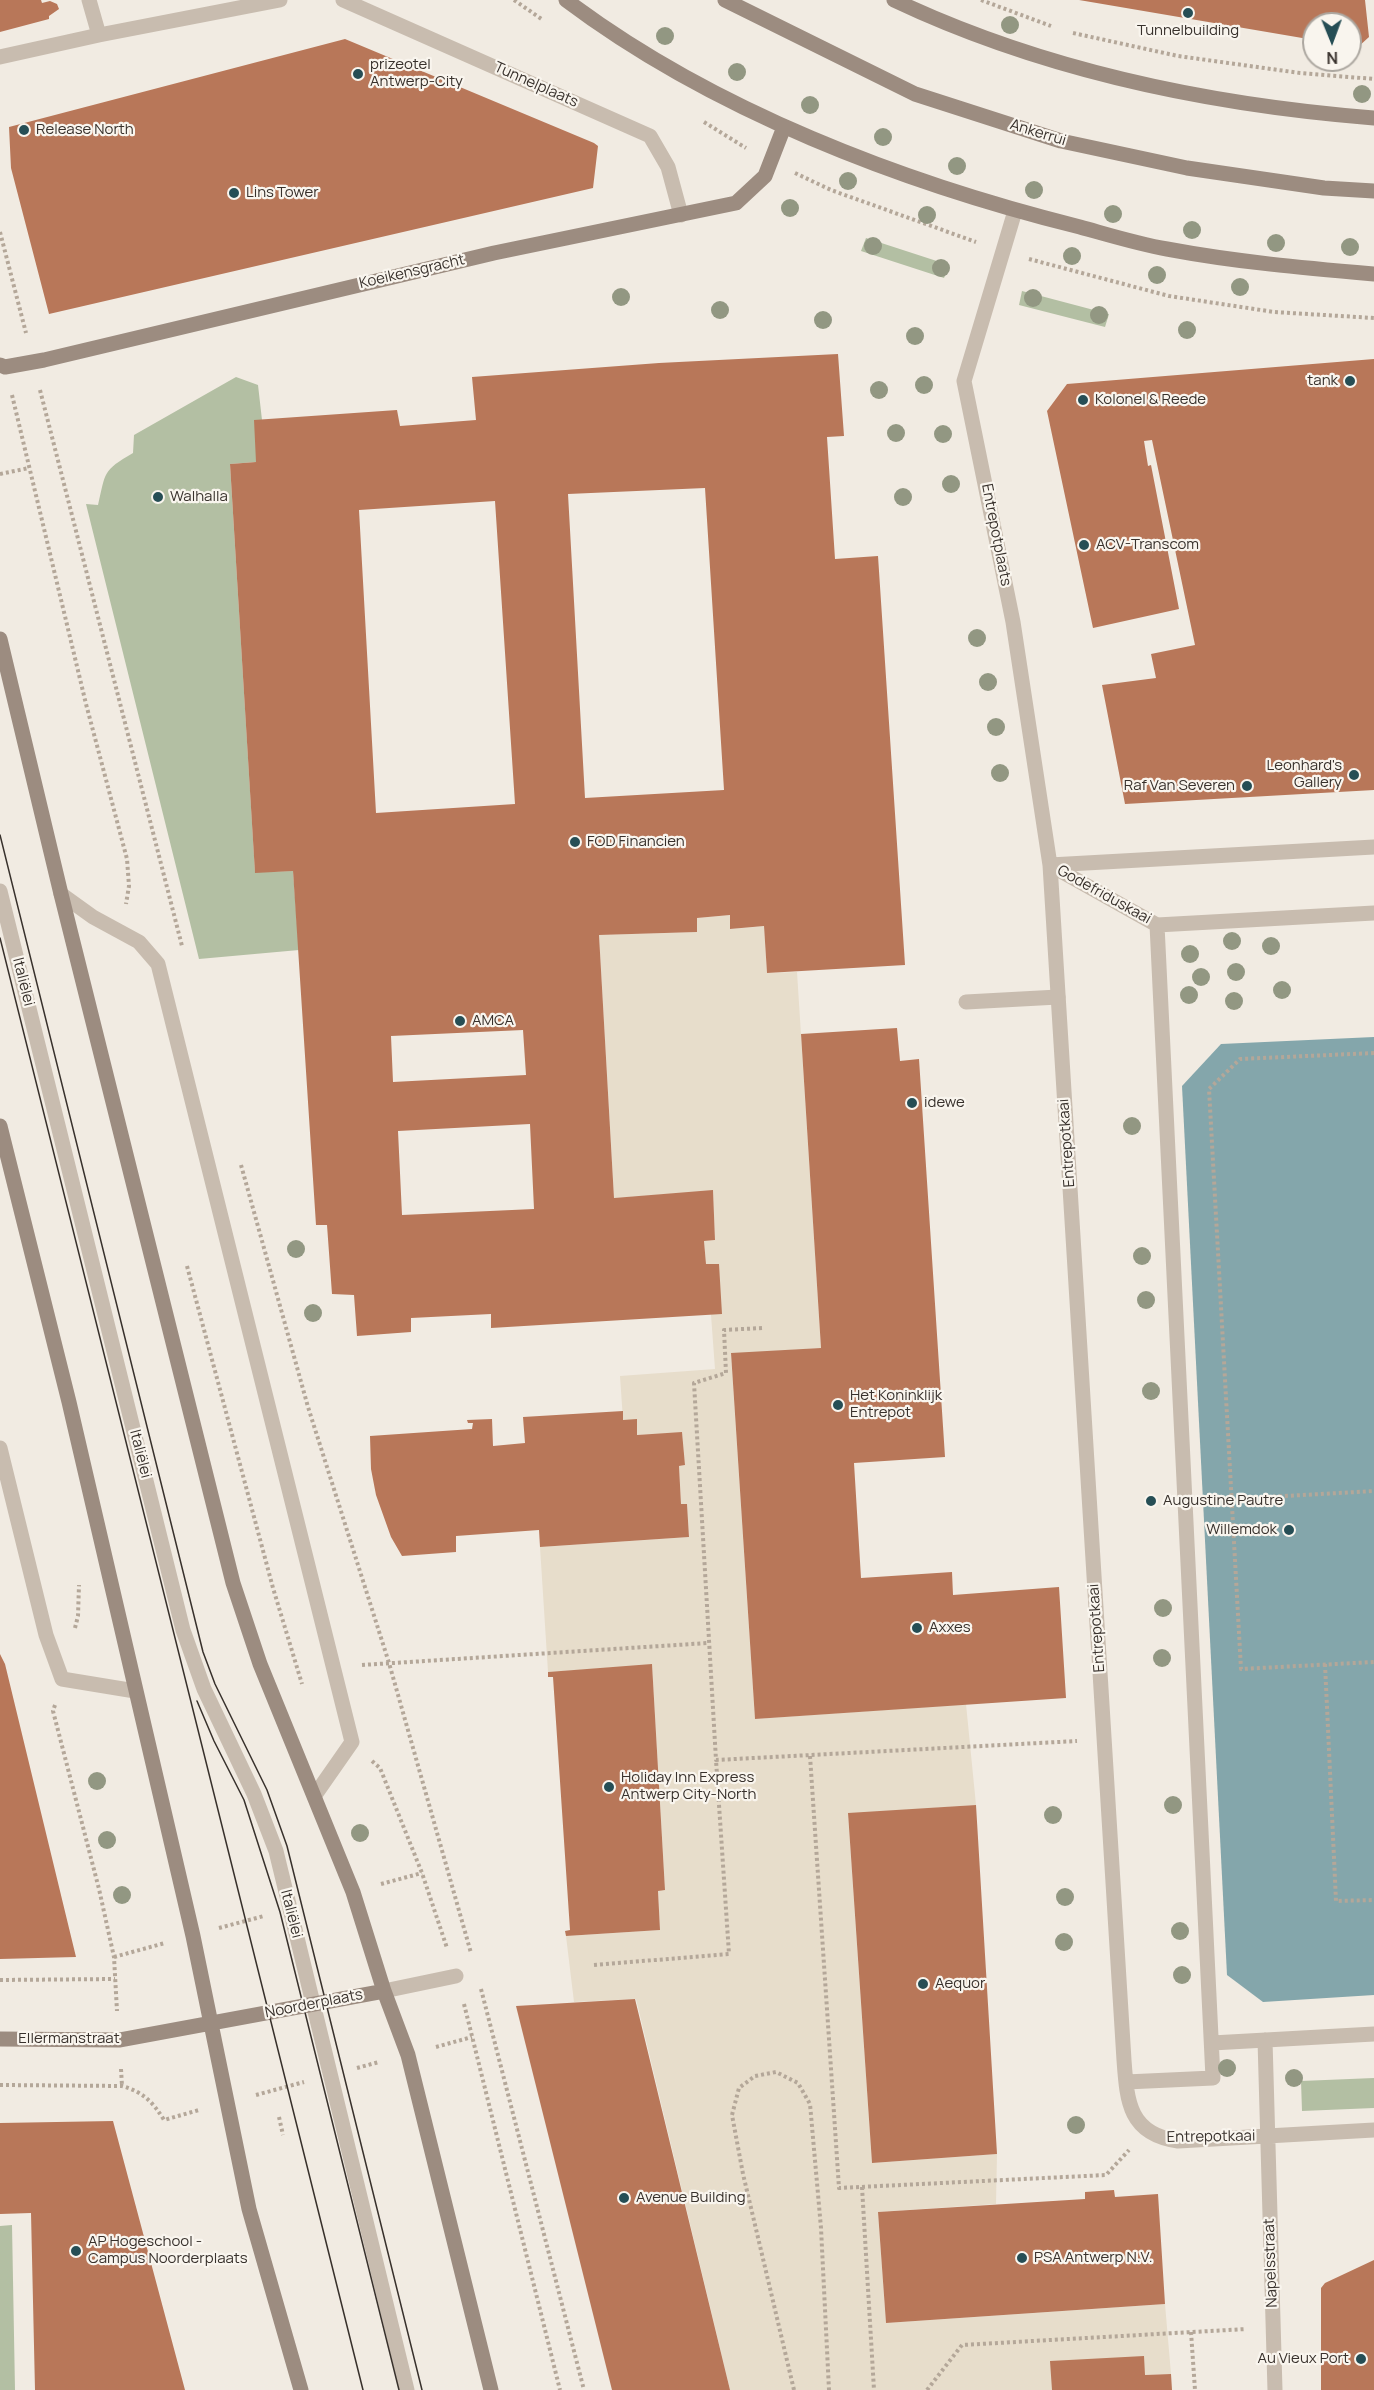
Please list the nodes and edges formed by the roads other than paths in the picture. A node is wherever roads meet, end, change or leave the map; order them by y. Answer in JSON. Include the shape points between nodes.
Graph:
{"nodes":[{"id":1,"x":89,"y":0,"type":"edge"},
{"id":2,"x":280,"y":0,"type":"edge"},
{"id":3,"x":344,"y":0,"type":"edge"},
{"id":4,"x":566,"y":0,"type":"edge"},
{"id":5,"x":725,"y":0,"type":"edge"},
{"id":6,"x":894,"y":0,"type":"edge"},
{"id":7,"x":99,"y":34,"type":"junction"},
{"id":8,"x":0,"y":57,"type":"edge"},
{"id":9,"x":1374,"y":118,"type":"edge"},
{"id":10,"x":784,"y":127,"type":"junction"},
{"id":11,"x":1374,"y":191,"type":"edge"},
{"id":12,"x":1015,"y":211,"type":"junction"},
{"id":13,"x":681,"y":215,"type":"junction"},
{"id":14,"x":1374,"y":274,"type":"edge"},
{"id":15,"x":2,"y":366,"type":"edge"},
{"id":16,"x":0,"y":639,"type":"edge"},
{"id":17,"x":1374,"y":847,"type":"edge"},
{"id":18,"x":1050,"y":865,"type":"junction"},
{"id":19,"x":0,"y":891,"type":"edge"},
{"id":20,"x":61,"y":894,"type":"junction"},
{"id":21,"x":1374,"y":913,"type":"edge"},
{"id":22,"x":1157,"y":925,"type":"junction"},
{"id":23,"x":1058,"y":997,"type":"junction"},
{"id":24,"x":966,"y":1002,"type":"dead end"},
{"id":25,"x":0,"y":1126,"type":"edge"},
{"id":26,"x":0,"y":1448,"type":"edge"},
{"id":27,"x":135,"y":1691,"type":"junction"},
{"id":28,"x":315,"y":1795,"type":"junction"},
{"id":29,"x":456,"y":1976,"type":"road end"},
{"id":30,"x":384,"y":1991,"type":"junction"},
{"id":31,"x":314,"y":2005,"type":"junction"},
{"id":32,"x":209,"y":2025,"type":"junction"},
{"id":33,"x":1374,"y":2034,"type":"edge"},
{"id":34,"x":0,"y":2039,"type":"edge"},
{"id":35,"x":1264,"y":2040,"type":"junction"},
{"id":36,"x":1212,"y":2043,"type":"junction"},
{"id":37,"x":1126,"y":2082,"type":"junction"},
{"id":38,"x":1374,"y":2130,"type":"edge"},
{"id":39,"x":1267,"y":2136,"type":"junction"},
{"id":40,"x":301,"y":2390,"type":"edge"},
{"id":41,"x":407,"y":2390,"type":"edge"},
{"id":42,"x":491,"y":2390,"type":"edge"},
{"id":43,"x":1275,"y":2390,"type":"edge"}],
"edges":[{"from":1,"to":7,"type":"street"},
{"from":2,"to":7,"type":"street"},
{"from":3,"to":13,"type":"street","name":"Tunnelplaats","via":[[650,136],[668,167]]},
{"from":4,"to":10,"type":"main road","via":[[639,50]]},
{"from":5,"to":11,"type":"main road","name":"Ankerrui","via":[[915,94],[1061,141],[1187,168],[1324,188]]},
{"from":6,"to":9,"type":"main road","via":[[948,25],[1054,62],[1173,90],[1291,110]]},
{"from":7,"to":8,"type":"street"},
{"from":10,"to":12,"type":"main road"},
{"from":10,"to":13,"type":"main road","name":"Koeikensgracht","via":[[765,176],[736,203]]},
{"from":12,"to":14,"type":"main road","via":[[1166,249],[1269,265]]},
{"from":12,"to":18,"type":"street","name":"Entrepotplaats","via":[[964,381],[1011,611]]},
{"from":13,"to":15,"type":"main road","name":"Koeikensgracht","via":[[494,253],[33,362]]},
{"from":16,"to":20,"type":"main road"},
{"from":17,"to":18,"type":"street","name":"Godefriduskaai"},
{"from":18,"to":22,"type":"street","name":"Godefriduskaai"},
{"from":18,"to":23,"type":"street","name":"Entrepotkaai"},
{"from":19,"to":31,"type":"street","name":"Italiëlei","via":[[183,1630],[204,1689],[255,1794],[276,1851]]},
{"from":20,"to":28,"type":"main road","via":[[233,1583],[260,1664]]},
{"from":20,"to":28,"type":"street","via":[[139,942],[158,964],[352,1742]]},
{"from":21,"to":22,"type":"street","name":"Godefriduskaai"},
{"from":22,"to":36,"type":"street"},
{"from":23,"to":24,"type":"street"},
{"from":23,"to":37,"type":"street","name":"Entrepotkaai"},
{"from":25,"to":27,"type":"main road"},
{"from":26,"to":27,"type":"street","via":[[46,1635],[62,1679]]},
{"from":27,"to":32,"type":"main road","via":[[193,1936]]},
{"from":28,"to":30,"type":"main road","via":[[353,1892]]},
{"from":29,"to":30,"type":"street"},
{"from":30,"to":31,"type":"main road","name":"Noorderplaats"},
{"from":30,"to":42,"type":"main road","name":"Noorderplaats","via":[[408,2055]]},
{"from":31,"to":32,"type":"main road","name":"Noorderplaats"},
{"from":31,"to":41,"type":"street","name":"Italiëlei"},
{"from":32,"to":34,"type":"main road","name":"Ellermanstraat","via":[[119,2040]]},
{"from":32,"to":40,"type":"main road","via":[[249,2209]]},
{"from":33,"to":35,"type":"street"},
{"from":35,"to":36,"type":"street"},
{"from":35,"to":39,"type":"street","name":"Napelsstraat"},
{"from":36,"to":37,"type":"street","via":[[1213,2078]]},
{"from":37,"to":39,"type":"street","name":"Entrepotkaai","via":[[1136,2119],[1147,2132],[1160,2138]]},
{"from":38,"to":39,"type":"street","name":"Entrepotkaai"},
{"from":39,"to":43,"type":"street","name":"Napelsstraat"}]}
